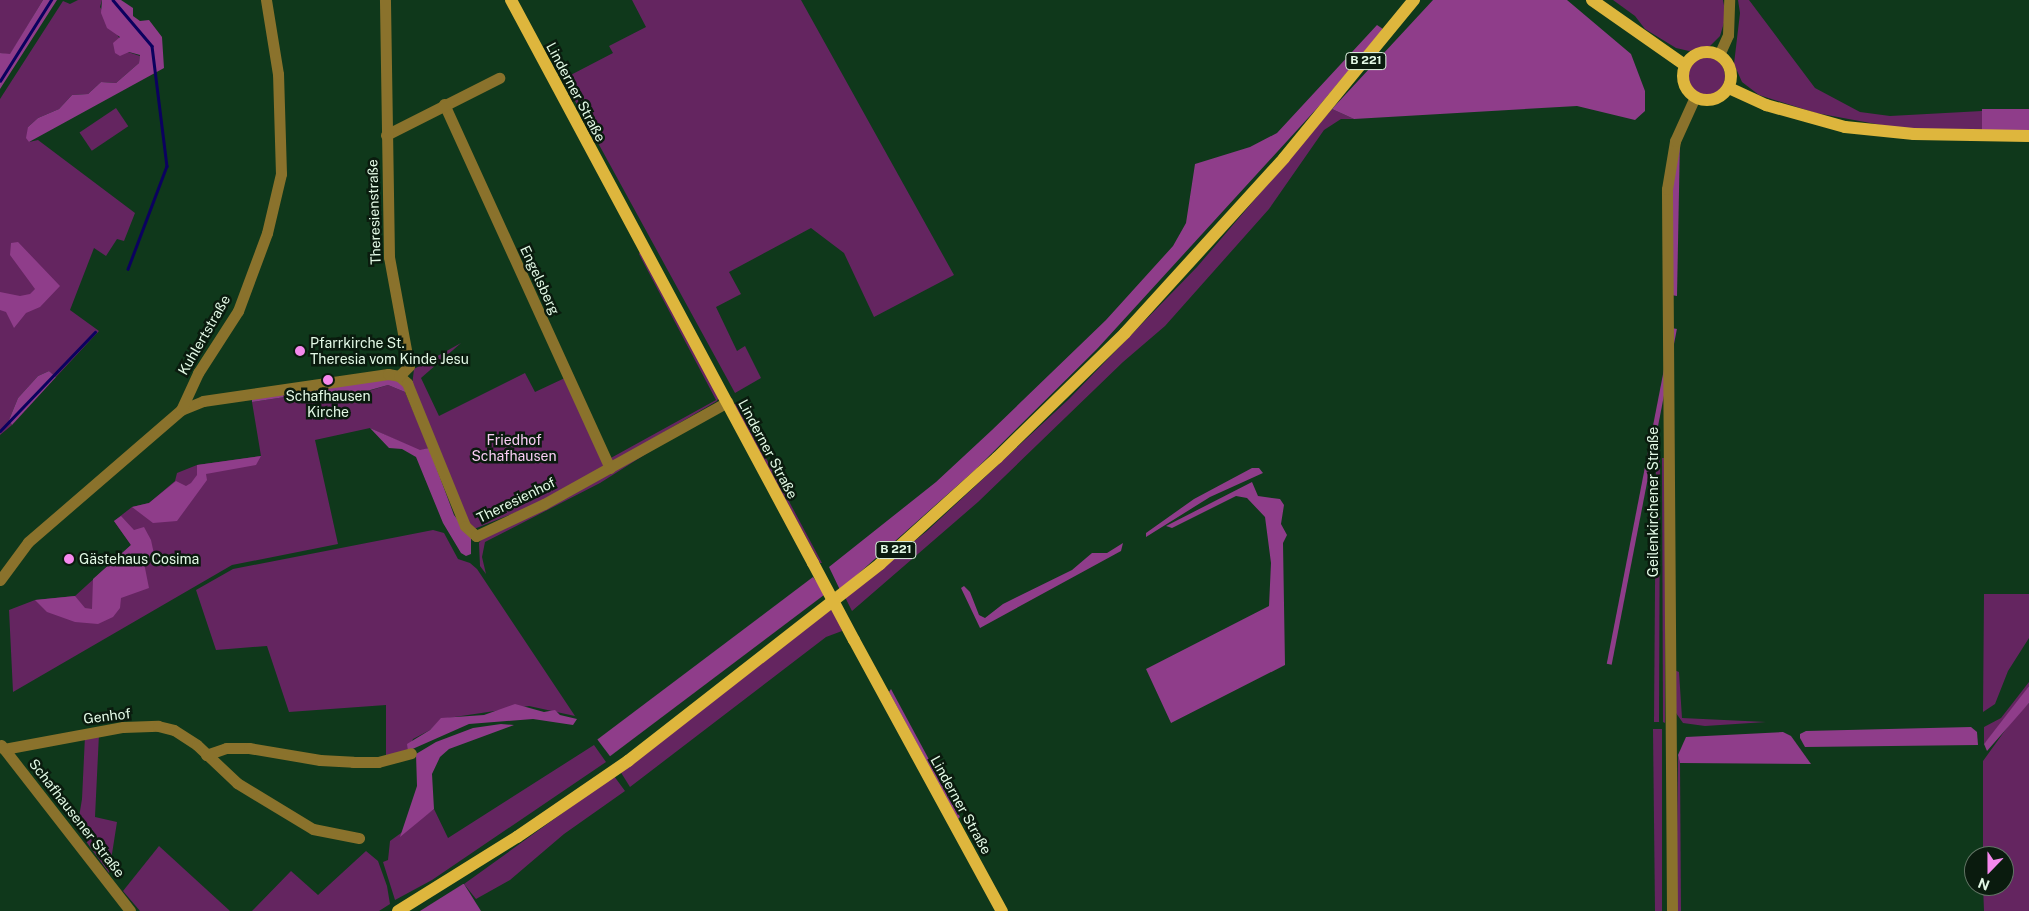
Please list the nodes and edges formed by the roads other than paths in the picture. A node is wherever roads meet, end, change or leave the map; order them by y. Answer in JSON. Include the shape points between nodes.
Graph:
{"nodes":[{"id":1,"x":266,"y":0,"type":"edge"},
{"id":2,"x":386,"y":0,"type":"edge"},
{"id":3,"x":511,"y":0,"type":"edge"},
{"id":4,"x":1414,"y":0,"type":"edge"},
{"id":5,"x":1592,"y":0,"type":"edge"},
{"id":6,"x":1729,"y":0,"type":"edge"},
{"id":7,"x":1719,"y":55,"type":"junction"},
{"id":8,"x":1686,"y":65,"type":"junction"},
{"id":9,"x":499,"y":78,"type":"dead end"},
{"id":10,"x":1729,"y":88,"type":"junction"},
{"id":11,"x":1695,"y":97,"type":"junction"},
{"id":12,"x":444,"y":104,"type":"junction"},
{"id":13,"x":386,"y":135,"type":"junction"},
{"id":14,"x":2029,"y":136,"type":"edge"},
{"id":15,"x":399,"y":376,"type":"junction"},
{"id":16,"x":727,"y":402,"type":"junction"},
{"id":17,"x":181,"y":410,"type":"junction"},
{"id":18,"x":610,"y":468,"type":"junction"},
{"id":19,"x":0,"y":580,"type":"edge"},
{"id":20,"x":2,"y":746,"type":"edge"},
{"id":21,"x":206,"y":754,"type":"junction"},
{"id":22,"x":411,"y":754,"type":"dead end"},
{"id":23,"x":359,"y":838,"type":"dead end"},
{"id":24,"x":130,"y":911,"type":"edge"},
{"id":25,"x":398,"y":911,"type":"edge"},
{"id":26,"x":1002,"y":911,"type":"edge"},
{"id":27,"x":1672,"y":911,"type":"edge"}],
"edges":[{"from":1,"to":17,"type":"street","name":"Kuhlertstraße","via":[[278,74],[281,174],[266,233],[238,311],[198,373]]},
{"from":2,"to":13,"type":"street","name":"Theresienstraße"},
{"from":3,"to":16,"type":"main road","name":"Linderner Straße"},
{"from":4,"to":25,"type":"main road","number":"B 221","via":[[1284,158],[1125,333],[997,458],[880,564],[628,761],[517,837]]},
{"from":5,"to":8,"type":"main road"},
{"from":6,"to":7,"type":"street","via":[[1728,35]]},
{"from":7,"to":8,"type":"main road","via":[[1702,52]]},
{"from":7,"to":10,"type":"main road","via":[[1730,68]]},
{"from":8,"to":11,"type":"main road","via":[[1684,85]]},
{"from":9,"to":12,"type":"street"},
{"from":10,"to":11,"type":"main road","via":[[1716,100]]},
{"from":10,"to":14,"type":"main road","via":[[1766,105],[1845,127],[1914,134]]},
{"from":11,"to":27,"type":"street","name":"Geilenkirchener Straße","via":[[1675,141],[1667,189]]},
{"from":12,"to":13,"type":"street"},
{"from":12,"to":18,"type":"street","name":"Engelsberg"},
{"from":13,"to":15,"type":"street","name":"Theresienstraße","via":[[389,257],[409,366]]},
{"from":15,"to":17,"type":"street","via":[[388,374],[203,401]]},
{"from":15,"to":18,"type":"street","name":"Theresienhof","via":[[406,383],[465,526],[476,536]]},
{"from":16,"to":18,"type":"street","name":"Theresienhof"},
{"from":16,"to":26,"type":"main road","name":"Linderner Straße","bridge":true},
{"from":17,"to":19,"type":"street","name":"Kuhlertstraße","via":[[28,542]]},
{"from":20,"to":21,"type":"street","name":"Genhof","via":[[122,728],[158,726],[174,730]]},
{"from":20,"to":24,"type":"street","name":"Schafhausener Straße"},
{"from":21,"to":22,"type":"street","via":[[226,748],[249,748],[320,760],[378,762]]},
{"from":21,"to":23,"type":"street","name":"Genhof","via":[[237,784],[313,829]]}]}
